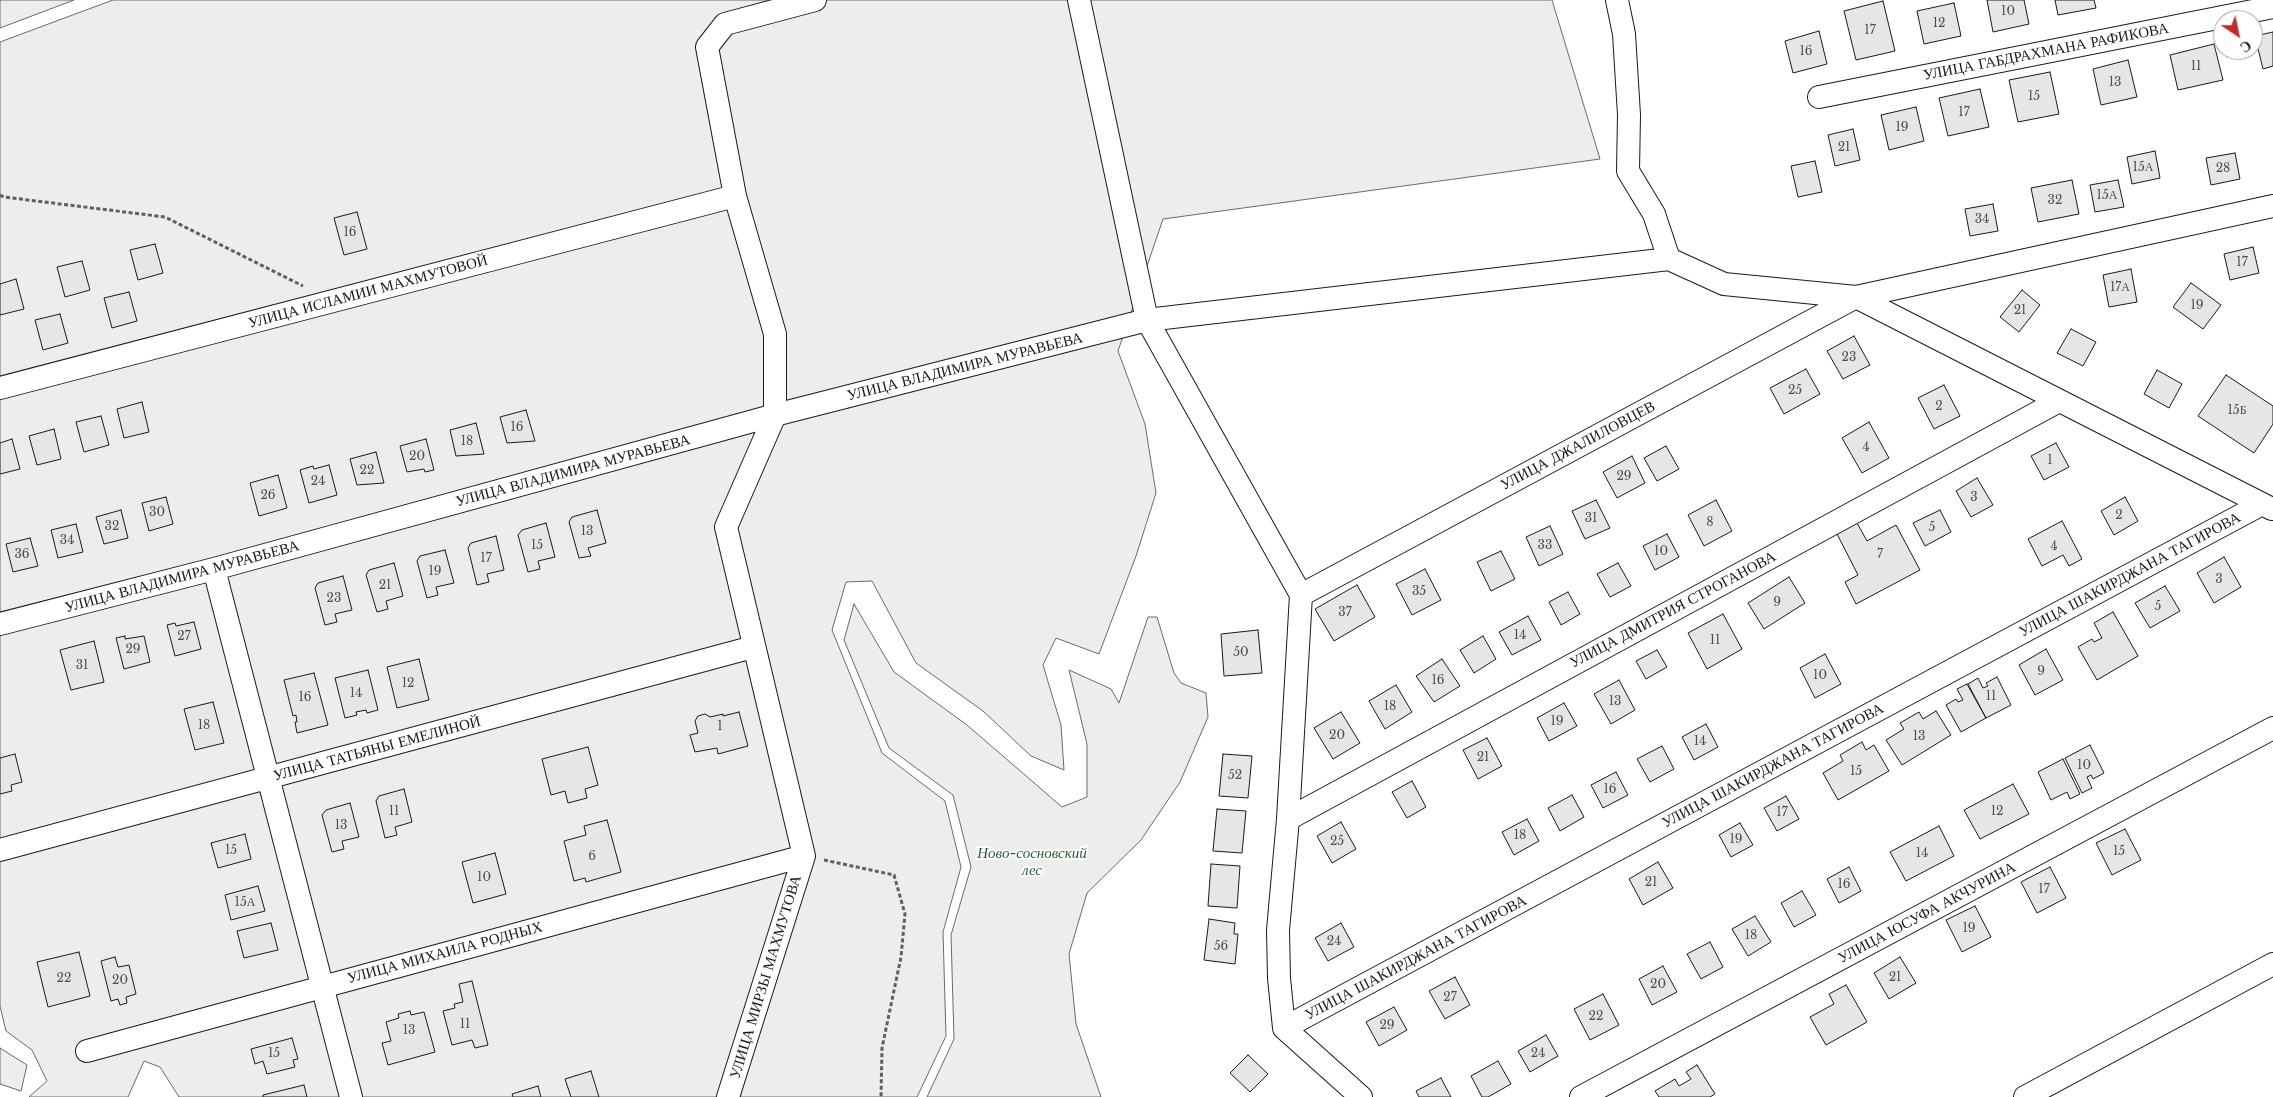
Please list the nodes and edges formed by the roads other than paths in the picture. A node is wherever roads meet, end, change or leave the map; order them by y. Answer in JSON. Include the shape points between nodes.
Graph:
{"nodes":[{"id":1,"x":815,"y":0,"type":"edge"},
{"id":2,"x":1079,"y":0,"type":"edge"},
{"id":3,"x":1617,"y":0,"type":"edge"},
{"id":4,"x":2273,"y":7,"type":"edge"},
{"id":5,"x":1818,"y":97,"type":"dead end"},
{"id":6,"x":736,"y":196,"type":"junction"},
{"id":7,"x":2273,"y":206,"type":"edge"},
{"id":8,"x":1669,"y":260,"type":"junction"},
{"id":9,"x":1856,"y":298,"type":"junction"},
{"id":10,"x":1147,"y":320,"type":"junction"},
{"id":11,"x":0,"y":388,"type":"edge"},
{"id":12,"x":2058,"y":401,"type":"junction"},
{"id":13,"x":774,"y":415,"type":"junction"},
{"id":14,"x":2268,"y":507,"type":"edge"},
{"id":15,"x":214,"y":570,"type":"junction"},
{"id":16,"x":1301,"y":595,"type":"junction"},
{"id":17,"x":0,"y":624,"type":"edge"},
{"id":18,"x":753,"y":647,"type":"junction"},
{"id":19,"x":2273,"y":728,"type":"edge"},
{"id":20,"x":268,"y":778,"type":"junction"},
{"id":21,"x":1288,"y":819,"type":"junction"},
{"id":22,"x":0,"y":850,"type":"edge"},
{"id":23,"x":804,"y":856,"type":"junction"},
{"id":24,"x":2273,"y":964,"type":"edge"},
{"id":25,"x":322,"y":986,"type":"junction"},
{"id":26,"x":1284,"y":1028,"type":"junction"},
{"id":27,"x":87,"y":1051,"type":"dead end"},
{"id":28,"x":2033,"y":1095,"type":"edge"},
{"id":29,"x":351,"y":1097,"type":"edge"},
{"id":30,"x":728,"y":1097,"type":"edge"},
{"id":31,"x":1361,"y":1097,"type":"edge"},
{"id":32,"x":1581,"y":1097,"type":"edge"}],
"edges":[{"from":1,"to":6,"type":"street","via":[[725,24],[707,47]]},
{"from":2,"to":10,"type":"street"},
{"from":3,"to":8,"type":"street","via":[[1624,34],[1629,115],[1628,171],[1654,214]]},
{"from":4,"to":5,"type":"street","name":"УЛИЦА ГАБДРАХМАНА РАФИКОВА"},
{"from":6,"to":11,"type":"street","name":"УЛИЦА ИСЛАМИИ МАХМУТОВОЙ"},
{"from":6,"to":13,"type":"street","via":[[775,334]]},
{"from":7,"to":9,"type":"street"},
{"from":8,"to":9,"type":"street","via":[[1724,284]]},
{"from":8,"to":10,"type":"street","name":"УЛИЦА ВЛАДИМИРА МУРАВЬЕВА"},
{"from":9,"to":12,"type":"street"},
{"from":9,"to":16,"type":"street","name":"УЛИЦА ДЖАЛИЛОВЦЕВ"},
{"from":10,"to":13,"type":"street","name":"УЛИЦА ВЛАДИМИРА МУРАВЬЕВА"},
{"from":10,"to":16,"type":"street"},
{"from":12,"to":14,"type":"street"},
{"from":12,"to":21,"type":"street","name":"УЛИЦА ДМИТРИЯ СТРОГАНОВА"},
{"from":13,"to":15,"type":"street","name":"УЛИЦА ВЛАДИМИРА МУРАВЬЕВА"},
{"from":13,"to":18,"type":"street","via":[[726,527]]},
{"from":14,"to":26,"type":"street","name":"УЛИЦА ШАКИРДЖАНА ТАГИРОВА"},
{"from":15,"to":17,"type":"street","name":"УЛИЦА ВЛАДИМИРА МУРАВЬЕВА"},
{"from":15,"to":20,"type":"street"},
{"from":16,"to":21,"type":"street"},
{"from":18,"to":20,"type":"street","name":"УЛИЦА ТАТЬЯНЫ ЕМЕЛИНОЙ"},
{"from":18,"to":23,"type":"street"},
{"from":19,"to":32,"type":"street","name":"УЛИЦА ЮСУФА АКЧУРИНА"},
{"from":20,"to":22,"type":"street","name":"УЛИЦА ТАТЬЯНЫ ЕМЕЛИНОЙ"},
{"from":20,"to":25,"type":"street"},
{"from":21,"to":26,"type":"street","via":[[1278,930]]},
{"from":23,"to":25,"type":"street","name":"УЛИЦА МИХАИЛА РОДНЫХ"},
{"from":23,"to":30,"type":"street","name":"УЛИЦА МИРЗЫ МАХМУТОВА"},
{"from":24,"to":28,"type":"street"},
{"from":25,"to":27,"type":"street","name":"УЛИЦА МИХАИЛА РОДНЫХ"},
{"from":25,"to":29,"type":"street"},
{"from":26,"to":31,"type":"street"}]}
